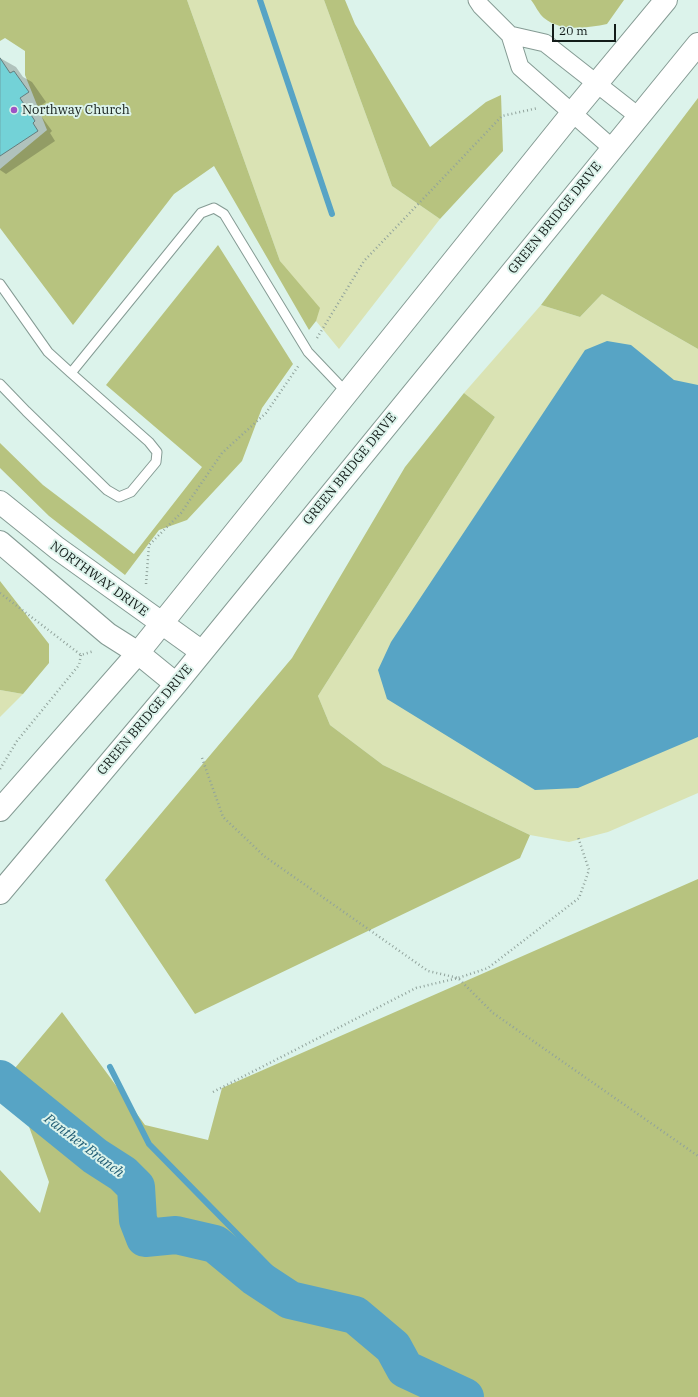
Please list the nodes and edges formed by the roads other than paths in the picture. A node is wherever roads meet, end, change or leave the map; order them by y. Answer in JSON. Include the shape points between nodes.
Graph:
{"nodes":[{"id":1,"x":478,"y":0,"type":"edge"},
{"id":2,"x":666,"y":0,"type":"edge"},
{"id":3,"x":510,"y":35,"type":"junction"},
{"id":4,"x":698,"y":44,"type":"edge"},
{"id":5,"x":596,"y":84,"type":"junction"},
{"id":6,"x":573,"y":112,"type":"junction"},
{"id":7,"x":638,"y":116,"type":"junction"},
{"id":8,"x":612,"y":148,"type":"junction"},
{"id":9,"x":0,"y":284,"type":"edge"},
{"id":10,"x":71,"y":373,"type":"junction"},
{"id":11,"x":0,"y":384,"type":"edge"},
{"id":12,"x":346,"y":393,"type":"junction"},
{"id":13,"x":0,"y":502,"type":"edge"},
{"id":14,"x":0,"y":542,"type":"edge"},
{"id":15,"x":161,"y":624,"type":"junction"},
{"id":16,"x":202,"y":652,"type":"junction"},
{"id":17,"x":138,"y":653,"type":"junction"},
{"id":18,"x":176,"y":684,"type":"junction"},
{"id":19,"x":0,"y":810,"type":"edge"},
{"id":20,"x":0,"y":893,"type":"edge"}],
"edges":[{"from":1,"to":3,"type":"street"},
{"from":2,"to":5,"type":"main road"},
{"from":3,"to":5,"type":"street","via":[[546,43]]},
{"from":3,"to":6,"type":"street","via":[[520,67]]},
{"from":4,"to":7,"type":"main road","name":"GREEN BRIDGE DRIVE"},
{"from":5,"to":6,"type":"main road"},
{"from":5,"to":7,"type":"street"},
{"from":6,"to":8,"type":"street"},
{"from":6,"to":12,"type":"main road"},
{"from":7,"to":8,"type":"main road","name":"GREEN BRIDGE DRIVE"},
{"from":8,"to":16,"type":"main road","name":"GREEN BRIDGE DRIVE"},
{"from":9,"to":10,"type":"lane","via":[[48,352]]},
{"from":10,"to":11,"type":"lane","via":[[157,452],[156,462],[131,492],[119,497],[107,490]]},
{"from":10,"to":12,"type":"lane","via":[[201,213],[214,208],[224,214],[308,352]]},
{"from":12,"to":15,"type":"main road"},
{"from":13,"to":15,"type":"main road","name":"NORTHWAY DRIVE","via":[[57,548]]},
{"from":14,"to":17,"type":"main road","via":[[108,634]]},
{"from":15,"to":16,"type":"main road","name":"NORTHWAY DRIVE"},
{"from":15,"to":17,"type":"main road"},
{"from":16,"to":18,"type":"main road","name":"GREEN BRIDGE DRIVE"},
{"from":17,"to":18,"type":"main road"},
{"from":17,"to":19,"type":"main road"},
{"from":18,"to":20,"type":"main road","name":"GREEN BRIDGE DRIVE"}]}
